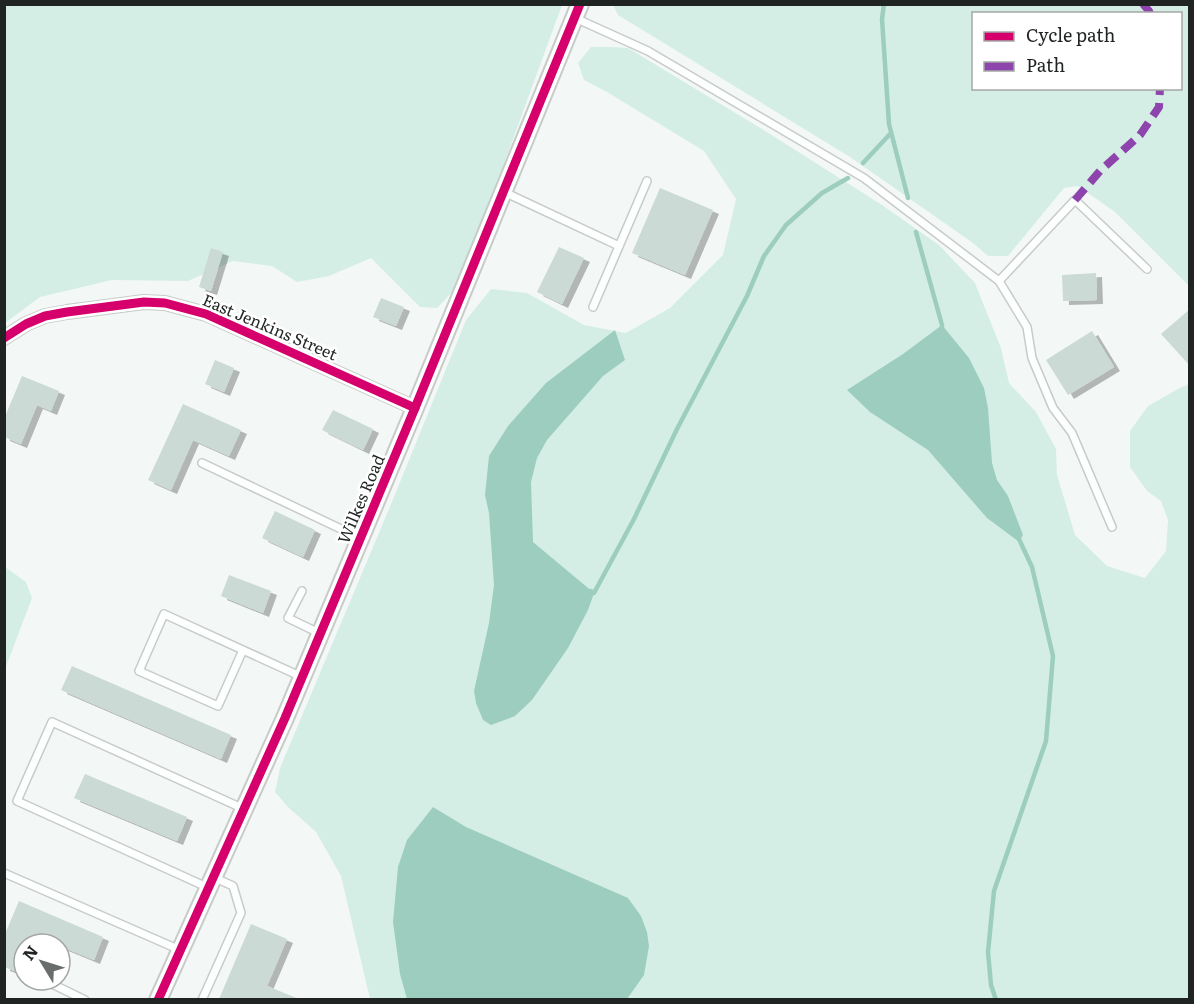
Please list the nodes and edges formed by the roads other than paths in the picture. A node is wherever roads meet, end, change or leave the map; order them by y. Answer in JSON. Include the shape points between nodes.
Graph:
{"nodes":[{"id":1,"x":577,"y":11,"type":"edge"},
{"id":2,"x":647,"y":181,"type":"dead end"},
{"id":3,"x":504,"y":192,"type":"junction"},
{"id":4,"x":619,"y":246,"type":"junction"},
{"id":5,"x":1147,"y":269,"type":"dead end"},
{"id":6,"x":999,"y":281,"type":"junction"},
{"id":7,"x":593,"y":307,"type":"dead end"},
{"id":8,"x":4,"y":338,"type":"edge"},
{"id":9,"x":415,"y":408,"type":"junction"},
{"id":10,"x":202,"y":463,"type":"dead end"},
{"id":11,"x":1112,"y":528,"type":"dead end"},
{"id":12,"x":360,"y":538,"type":"junction"},
{"id":13,"x":302,"y":591,"type":"dead end"},
{"id":14,"x":321,"y":633,"type":"junction"},
{"id":15,"x":243,"y":650,"type":"junction"},
{"id":16,"x":302,"y":677,"type":"junction"},
{"id":17,"x":244,"y":809,"type":"junction"},
{"id":18,"x":4,"y":873,"type":"edge"},
{"id":19,"x":211,"y":882,"type":"junction"},
{"id":20,"x":180,"y":950,"type":"junction"},
{"id":21,"x":70,"y":992,"type":"edge"},
{"id":22,"x":85,"y":999,"type":"edge"},
{"id":23,"x":158,"y":999,"type":"edge"},
{"id":24,"x":202,"y":999,"type":"edge"}],
"edges":[{"from":1,"to":3,"type":"street","name":"Wilkes Road"},
{"from":1,"to":6,"type":"lane","via":[[864,178]]},
{"from":2,"to":4,"type":"lane"},
{"from":3,"to":4,"type":"lane"},
{"from":3,"to":9,"type":"street","name":"Wilkes Road"},
{"from":4,"to":7,"type":"lane"},
{"from":5,"to":6,"type":"lane","via":[[1075,200]]},
{"from":6,"to":11,"type":"lane","via":[[1027,327],[1032,358],[1053,408],[1072,433]]},
{"from":8,"to":9,"type":"street","name":"East Jenkins Street","via":[[45,316],[144,302],[165,303],[206,314]]},
{"from":9,"to":12,"type":"street","name":"Wilkes Road"},
{"from":10,"to":12,"type":"lane"},
{"from":12,"to":14,"type":"street","name":"Wilkes Road"},
{"from":13,"to":14,"type":"lane","via":[[288,618]]},
{"from":14,"to":16,"type":"street","name":"Wilkes Road"},
{"from":15,"to":15,"type":"lane","via":[[164,615],[139,671],[218,706]]},
{"from":15,"to":16,"type":"lane"},
{"from":16,"to":17,"type":"street","name":"Wilkes Road"},
{"from":17,"to":19,"type":"street","name":"Wilkes Road"},
{"from":17,"to":19,"type":"lane","via":[[52,722],[16,801]]},
{"from":18,"to":20,"type":"lane"},
{"from":19,"to":20,"type":"street","name":"Wilkes Road"},
{"from":19,"to":24,"type":"lane","via":[[232,885],[241,913]]},
{"from":20,"to":23,"type":"street","name":"Wilkes Road"},
{"from":21,"to":22,"type":"lane"}]}
